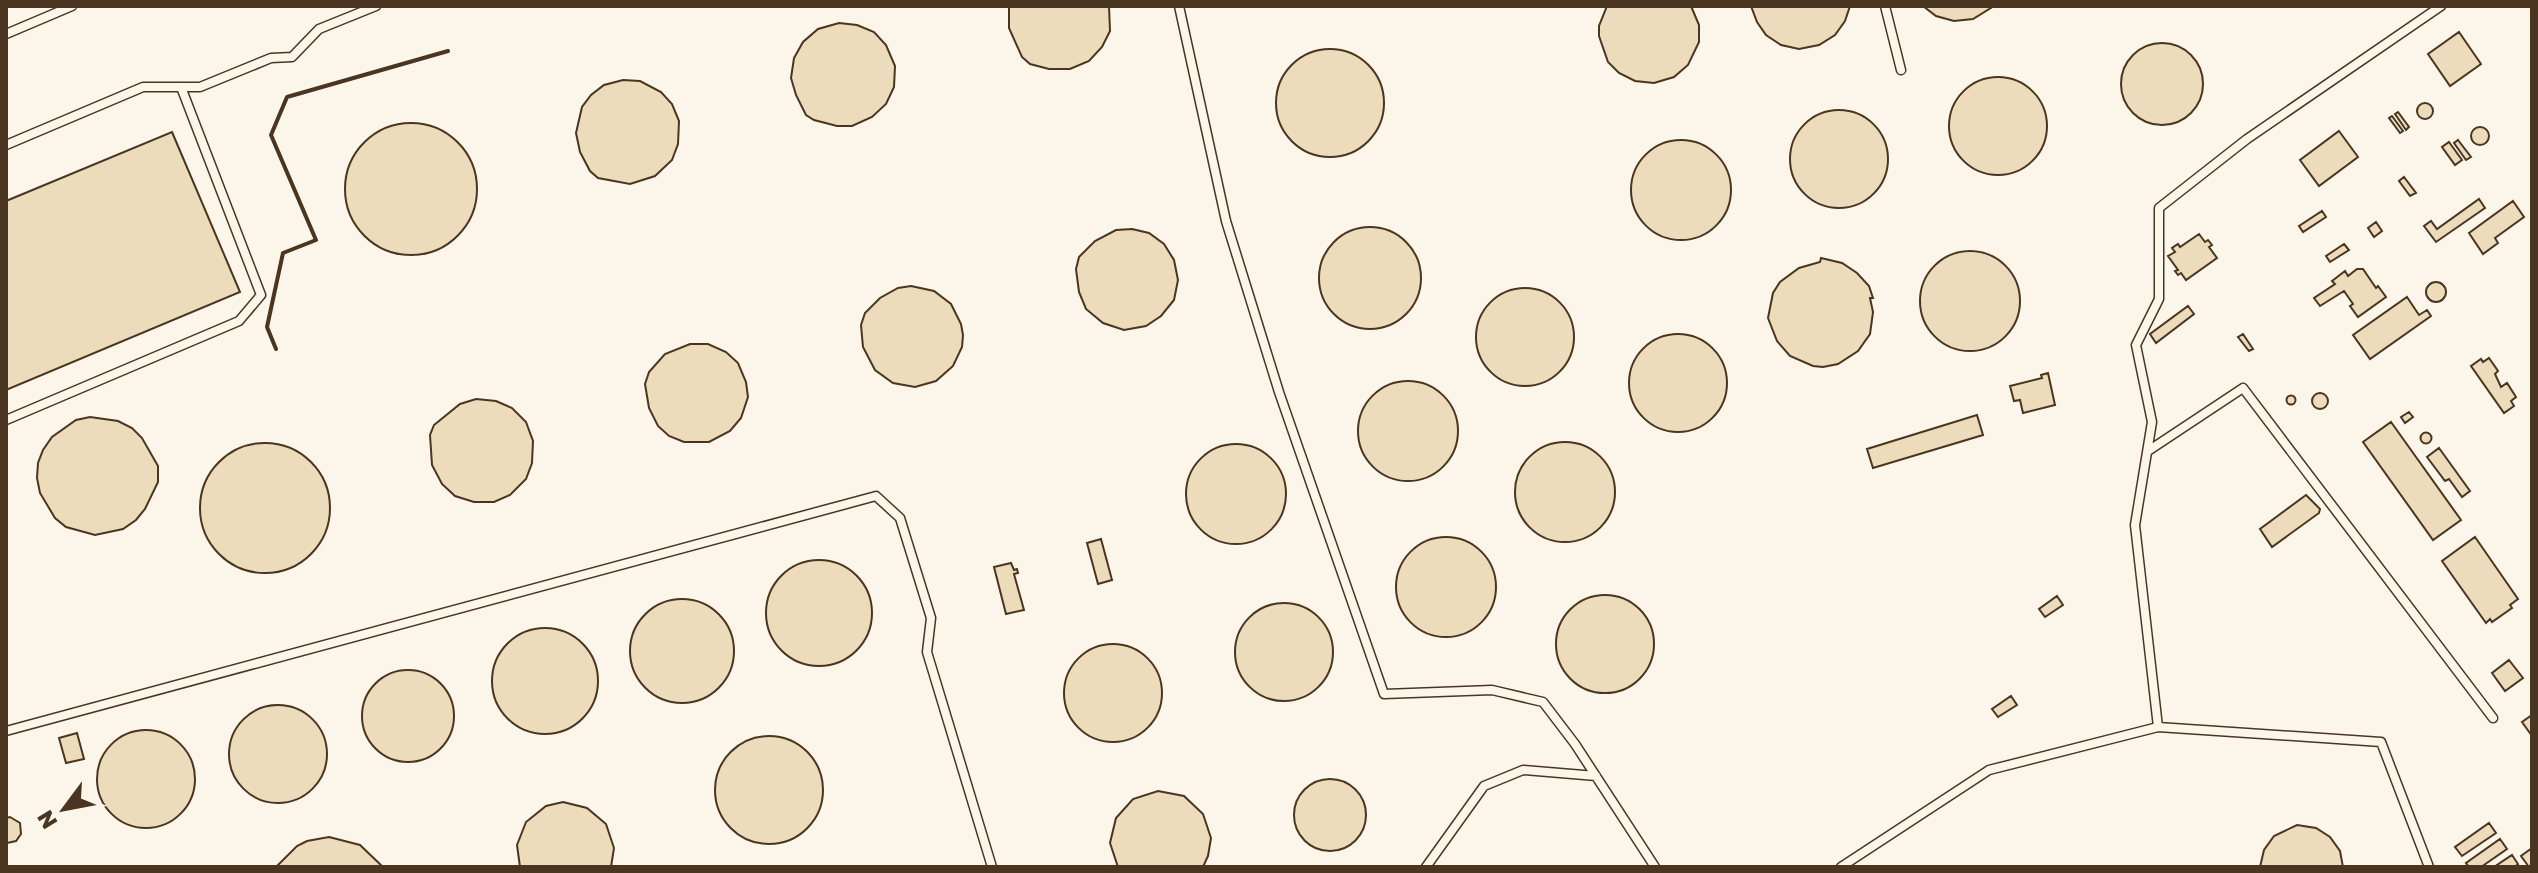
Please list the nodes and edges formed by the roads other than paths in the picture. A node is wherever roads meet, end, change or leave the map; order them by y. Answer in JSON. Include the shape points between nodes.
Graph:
{"nodes":[{"id":1,"x":72,"y":6,"type":"edge"},
{"id":2,"x":376,"y":6,"type":"edge"},
{"id":3,"x":1179,"y":6,"type":"edge"},
{"id":4,"x":1885,"y":6,"type":"edge"},
{"id":5,"x":2441,"y":6,"type":"edge"},
{"id":6,"x":6,"y":34,"type":"edge"},
{"id":7,"x":1901,"y":70,"type":"dead end"},
{"id":8,"x":181,"y":87,"type":"junction"},
{"id":9,"x":6,"y":145,"type":"edge"},
{"id":10,"x":6,"y":420,"type":"edge"},
{"id":11,"x":2148,"y":451,"type":"junction"},
{"id":12,"x":2493,"y":718,"type":"dead end"},
{"id":13,"x":2158,"y":727,"type":"junction"},
{"id":14,"x":6,"y":731,"type":"edge"},
{"id":15,"x":1596,"y":776,"type":"junction"},
{"id":16,"x":992,"y":867,"type":"edge"},
{"id":17,"x":1426,"y":867,"type":"edge"},
{"id":18,"x":1655,"y":867,"type":"edge"},
{"id":19,"x":1841,"y":867,"type":"edge"},
{"id":20,"x":2429,"y":867,"type":"edge"}],
"edges":[{"from":1,"to":6,"type":"lane"},
{"from":2,"to":8,"type":"lane","via":[[319,29],[292,57],[271,58],[200,87]]},
{"from":3,"to":15,"type":"lane","via":[[1226,221],[1384,694],[1492,690],[1543,702]]},
{"from":4,"to":7,"type":"lane"},
{"from":5,"to":11,"type":"lane","via":[[2247,139],[2159,208],[2159,299],[2136,345],[2152,422]]},
{"from":8,"to":9,"type":"lane","via":[[143,87]]},
{"from":8,"to":10,"type":"lane","via":[[261,295],[239,321]]},
{"from":11,"to":12,"type":"lane","via":[[2243,388]]},
{"from":11,"to":13,"type":"lane","via":[[2135,525]]},
{"from":13,"to":19,"type":"lane","via":[[1989,770]]},
{"from":13,"to":20,"type":"lane","via":[[2381,742]]},
{"from":14,"to":16,"type":"lane","via":[[876,496],[900,518],[931,618],[927,652]]},
{"from":15,"to":17,"type":"lane","via":[[1523,770],[1484,786]]},
{"from":15,"to":18,"type":"lane"}]}
